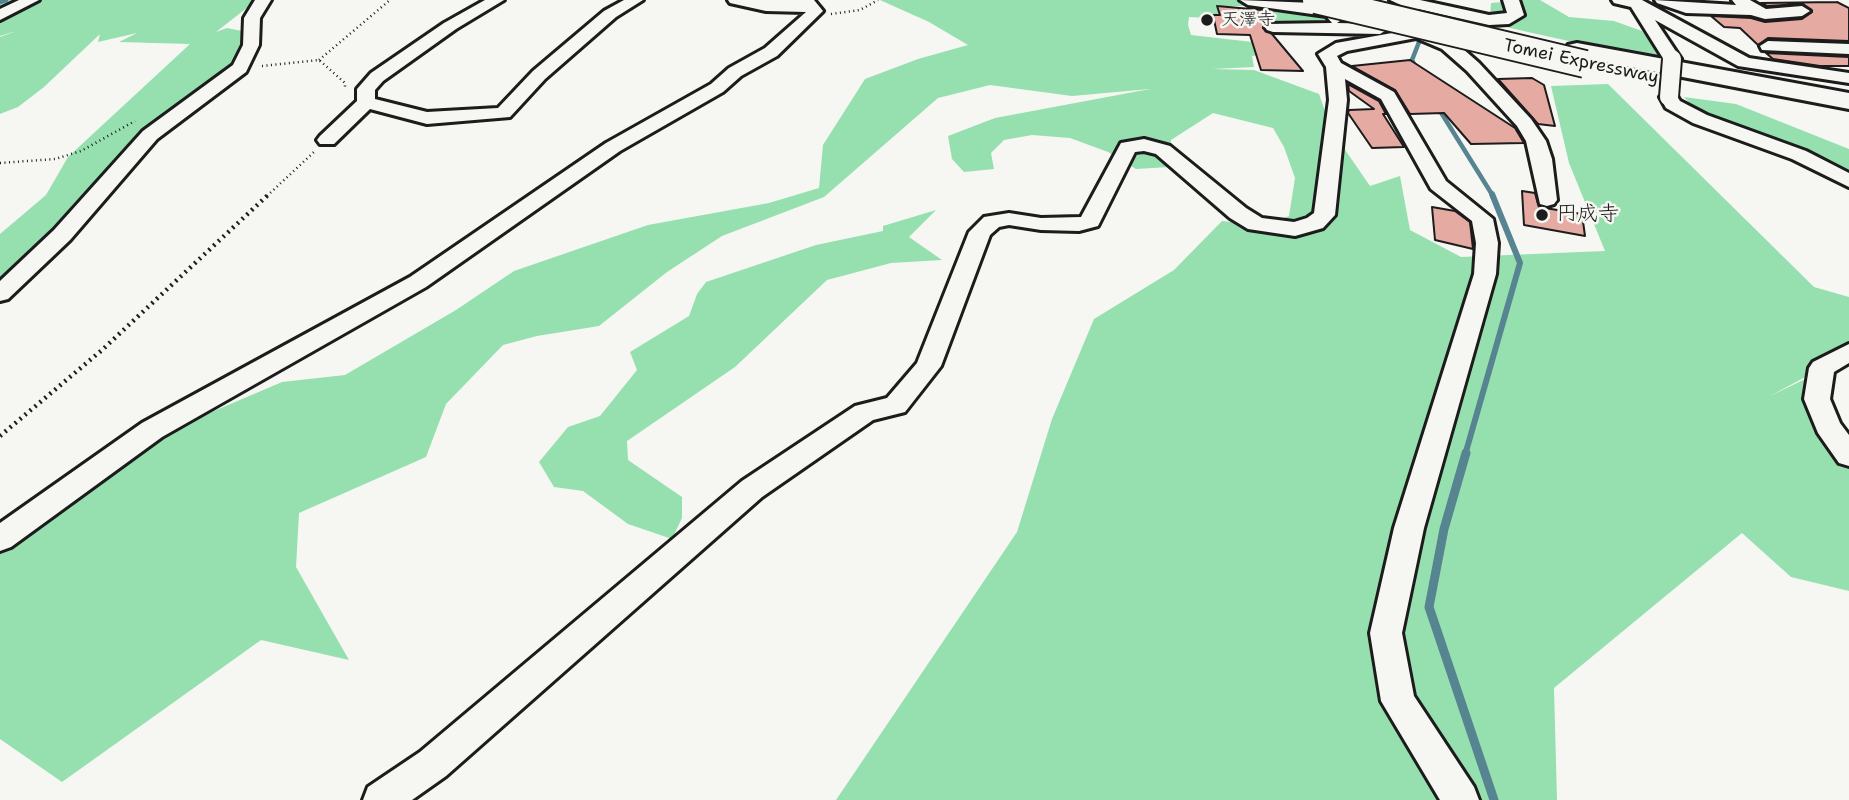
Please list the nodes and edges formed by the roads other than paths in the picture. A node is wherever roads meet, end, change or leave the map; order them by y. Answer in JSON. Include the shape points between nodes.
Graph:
{"nodes":[{"id":1,"x":31,"y":0,"type":"edge"},
{"id":2,"x":263,"y":0,"type":"edge"},
{"id":3,"x":496,"y":0,"type":"edge"},
{"id":4,"x":635,"y":0,"type":"edge"},
{"id":5,"x":736,"y":0,"type":"edge"},
{"id":6,"x":1248,"y":0,"type":"edge"},
{"id":7,"x":1315,"y":0,"type":"edge"},
{"id":8,"x":1360,"y":0,"type":"edge"},
{"id":9,"x":1511,"y":0,"type":"edge"},
{"id":10,"x":1663,"y":0,"type":"edge"},
{"id":11,"x":1407,"y":1,"type":"edge"},
{"id":12,"x":1630,"y":1,"type":"edge"},
{"id":13,"x":1746,"y":5,"type":"edge"},
{"id":14,"x":808,"y":6,"type":"edge"},
{"id":15,"x":1802,"y":10,"type":"dead end"},
{"id":16,"x":0,"y":15,"type":"edge"},
{"id":17,"x":1273,"y":27,"type":"dead end"},
{"id":18,"x":1334,"y":28,"type":"junction"},
{"id":19,"x":1418,"y":31,"type":"junction"},
{"id":20,"x":1768,"y":47,"type":"dead end"},
{"id":21,"x":1849,"y":49,"type":"edge"},
{"id":22,"x":1581,"y":57,"type":"junction"},
{"id":23,"x":1335,"y":67,"type":"junction"},
{"id":24,"x":1849,"y":78,"type":"edge"},
{"id":25,"x":1849,"y":101,"type":"edge"},
{"id":26,"x":366,"y":102,"type":"junction"},
{"id":27,"x":1849,"y":115,"type":"edge"},
{"id":28,"x":327,"y":139,"type":"road end"},
{"id":29,"x":1849,"y":181,"type":"edge"},
{"id":30,"x":1546,"y":200,"type":"dead end"},
{"id":31,"x":0,"y":294,"type":"edge"},
{"id":32,"x":1849,"y":352,"type":"edge"},
{"id":33,"x":1849,"y":456,"type":"edge"},
{"id":34,"x":0,"y":539,"type":"edge"},
{"id":35,"x":381,"y":800,"type":"edge"},
{"id":36,"x":1461,"y":800,"type":"edge"}],
"edges":[{"from":1,"to":16,"type":"street"},
{"from":2,"to":31,"type":"street","via":[[252,18],[251,45],[240,68],[150,135],[62,235]]},
{"from":3,"to":26,"type":"street","via":[[404,56],[366,89]]},
{"from":4,"to":26,"type":"street","via":[[610,14],[503,113],[427,118]]},
{"from":5,"to":14,"type":"street"},
{"from":6,"to":18,"type":"street","via":[[1334,13]]},
{"from":7,"to":22,"type":"highway","name":"Tomei Expressway","bridge":true},
{"from":8,"to":22,"type":"highway","name":"Tomei Expressway"},
{"from":9,"to":11,"type":"street","via":[[1516,15],[1489,20]]},
{"from":10,"to":13,"type":"street","via":[[1686,8]]},
{"from":11,"to":19,"type":"street"},
{"from":12,"to":24,"type":"street","via":[[1744,62]]},
{"from":12,"to":29,"type":"street","bridge":true,"via":[[1671,59],[1672,104],[1799,155]]},
{"from":13,"to":15,"type":"street","via":[[1765,14]]},
{"from":14,"to":34,"type":"street","via":[[771,52],[717,88],[613,147],[418,282],[152,430]]},
{"from":17,"to":18,"type":"street"},
{"from":18,"to":19,"type":"street"},
{"from":19,"to":23,"type":"street","via":[[1332,50],[1327,54]]},
{"from":19,"to":30,"type":"street","via":[[1448,45],[1524,123],[1542,159]]},
{"from":20,"to":21,"type":"street"},
{"from":22,"to":25,"type":"highway","name":"Tomei Expressway"},
{"from":22,"to":27,"type":"highway","name":"Tomei Expressway"},
{"from":23,"to":35,"type":"street","via":[[1338,100],[1324,215],[1315,223],[1295,229],[1256,224],[1163,150],[1144,145],[1128,147],[1090,221],[1079,225],[1009,219],[992,222],[980,232],[928,366],[896,405],[864,413],[752,489],[433,764]]},
{"from":23,"to":36,"type":"street","via":[[1388,96],[1438,185],[1482,219],[1487,243],[1485,274],[1409,528],[1386,633],[1398,701]]},
{"from":26,"to":28,"type":"street"},
{"from":32,"to":33,"type":"street","via":[[1822,368],[1816,399]]}]}
